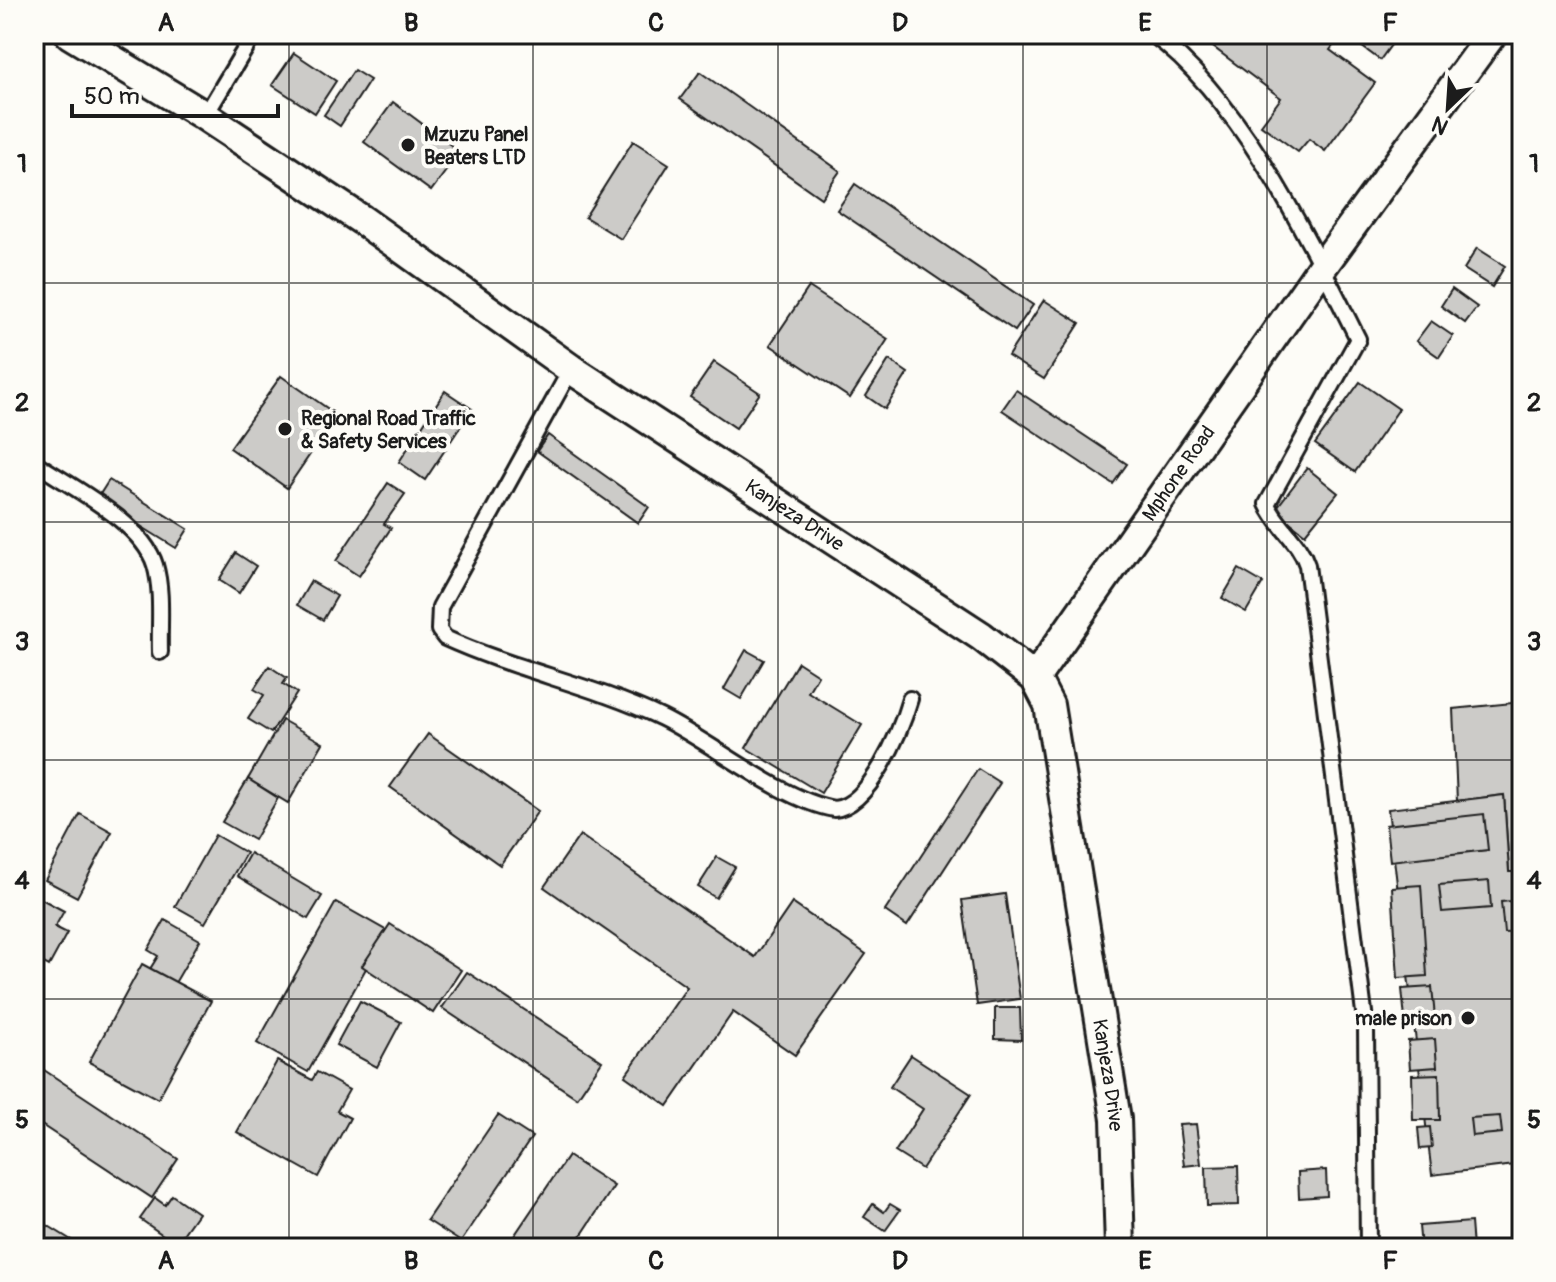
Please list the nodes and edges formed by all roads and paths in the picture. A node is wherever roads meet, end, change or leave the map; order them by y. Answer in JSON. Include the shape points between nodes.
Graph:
{"nodes":[{"id":1,"x":70,"y":34,"type":"edge"},
{"id":2,"x":254,"y":34,"type":"edge"},
{"id":3,"x":1152,"y":34,"type":"edge"},
{"id":4,"x":1492,"y":34,"type":"edge"},
{"id":5,"x":205,"y":116,"type":"junction"},
{"id":6,"x":1322,"y":267,"type":"junction"},
{"id":7,"x":571,"y":369,"type":"junction"},
{"id":8,"x":34,"y":462,"type":"edge"},
{"id":9,"x":160,"y":652,"type":"dead end"},
{"id":10,"x":1035,"y":678,"type":"junction"},
{"id":11,"x":910,"y":699,"type":"dead end"},
{"id":12,"x":1120,"y":1248,"type":"edge"},
{"id":13,"x":1368,"y":1248,"type":"edge"}],
"edges":[{"from":1,"to":5,"type":"street","name":"Kanjeza Drive"},
{"from":2,"to":5,"type":"lane"},
{"from":3,"to":6,"type":"lane","via":[[1235,118]]},
{"from":4,"to":6,"type":"street","name":"Mphone Road"},
{"from":5,"to":7,"type":"street","name":"Kanjeza Drive"},
{"from":6,"to":10,"type":"street","name":"Mphone Road"},
{"from":6,"to":13,"type":"lane","via":[[1358,339],[1267,504],[1302,550],[1307,565],[1366,1028]]},
{"from":7,"to":10,"type":"street","name":"Kanjeza Drive","via":[[981,636]]},
{"from":7,"to":11,"type":"lane","via":[[440,607],[439,630],[445,638],[621,700],[708,742],[774,784],[834,809],[853,802],[870,782]]},
{"from":8,"to":9,"type":"lane","via":[[128,526],[148,549],[158,583]]},
{"from":10,"to":12,"type":"street","name":"Kanjeza Drive","via":[[1049,705],[1116,1119]]}]}
